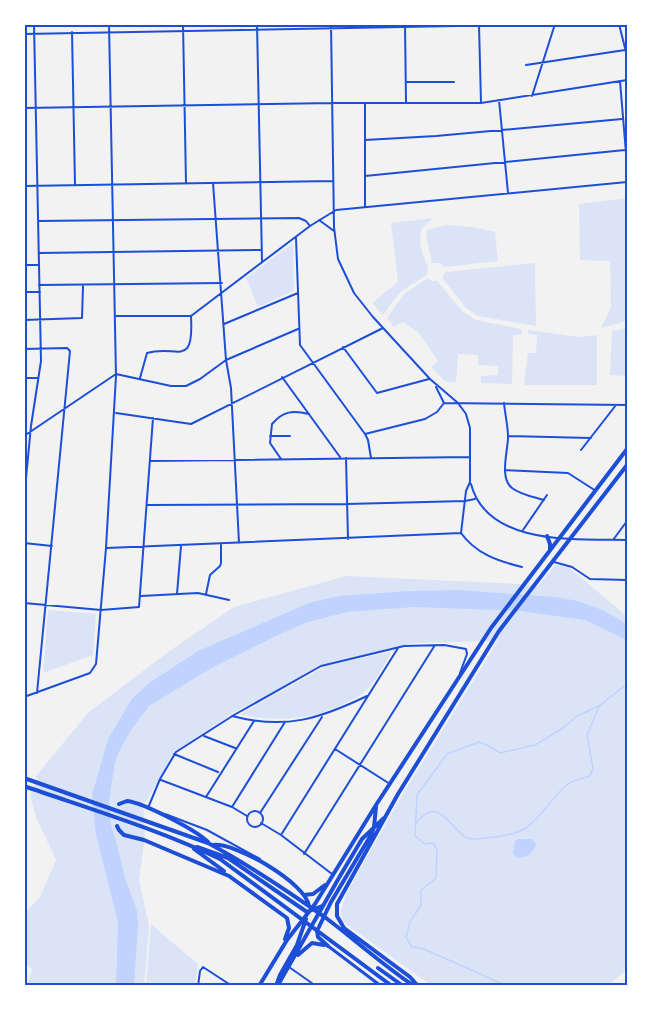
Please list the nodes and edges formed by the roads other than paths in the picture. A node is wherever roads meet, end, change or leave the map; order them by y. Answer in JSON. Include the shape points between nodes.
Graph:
{"nodes":[{"id":1,"x":34,"y":24,"type":"edge"},
{"id":2,"x":109,"y":24,"type":"edge"},
{"id":3,"x":183,"y":24,"type":"edge"},
{"id":4,"x":257,"y":24,"type":"edge"},
{"id":5,"x":331,"y":24,"type":"edge"},
{"id":6,"x":555,"y":24,"type":"edge"},
{"id":7,"x":564,"y":24,"type":"edge"},
{"id":8,"x":619,"y":24,"type":"edge"},
{"id":9,"x":479,"y":25,"type":"edge"},
{"id":10,"x":406,"y":26,"type":"edge"},
{"id":11,"x":257,"y":29,"type":"junction"},
{"id":12,"x":331,"y":29,"type":"junction"},
{"id":13,"x":183,"y":30,"type":"junction"},
{"id":14,"x":72,"y":32,"type":"junction"},
{"id":15,"x":109,"y":32,"type":"junction"},
{"id":16,"x":34,"y":33,"type":"junction"},
{"id":17,"x":24,"y":34,"type":"edge"},
{"id":18,"x":626,"y":50,"type":"junction"},
{"id":19,"x":627,"y":56,"type":"edge"},
{"id":20,"x":543,"y":63,"type":"junction"},
{"id":21,"x":526,"y":65,"type":"dead end"},
{"id":22,"x":627,"y":80,"type":"edge"},
{"id":23,"x":620,"y":81,"type":"junction"},
{"id":24,"x":406,"y":82,"type":"junction"},
{"id":25,"x":454,"y":82,"type":"dead end"},
{"id":26,"x":532,"y":96,"type":"junction"},
{"id":27,"x":499,"y":100,"type":"junction"},
{"id":28,"x":333,"y":103,"type":"junction"},
{"id":29,"x":364,"y":103,"type":"junction"},
{"id":30,"x":406,"y":103,"type":"junction"},
{"id":31,"x":480,"y":103,"type":"junction"},
{"id":32,"x":259,"y":104,"type":"junction"},
{"id":33,"x":185,"y":106,"type":"junction"},
{"id":34,"x":24,"y":108,"type":"edge"},
{"id":35,"x":36,"y":108,"type":"junction"},
{"id":36,"x":74,"y":108,"type":"junction"},
{"id":37,"x":111,"y":108,"type":"junction"},
{"id":38,"x":622,"y":118,"type":"junction"},
{"id":39,"x":501,"y":130,"type":"junction"},
{"id":40,"x":365,"y":140,"type":"junction"},
{"id":41,"x":625,"y":150,"type":"junction"},
{"id":42,"x":505,"y":160,"type":"junction"},
{"id":43,"x":627,"y":165,"type":"edge"},
{"id":44,"x":365,"y":176,"type":"junction"},
{"id":45,"x":334,"y":181,"type":"junction"},
{"id":46,"x":260,"y":182,"type":"junction"},
{"id":47,"x":627,"y":182,"type":"edge"},
{"id":48,"x":186,"y":183,"type":"junction"},
{"id":49,"x":213,"y":183,"type":"junction"},
{"id":50,"x":75,"y":184,"type":"junction"},
{"id":51,"x":112,"y":184,"type":"junction"},
{"id":52,"x":24,"y":186,"type":"edge"},
{"id":53,"x":36,"y":186,"type":"junction"},
{"id":54,"x":508,"y":193,"type":"junction"},
{"id":55,"x":365,"y":207,"type":"junction"},
{"id":56,"x":334,"y":211,"type":"junction"},
{"id":57,"x":261,"y":218,"type":"junction"},
{"id":58,"x":216,"y":219,"type":"junction"},
{"id":59,"x":113,"y":220,"type":"junction"},
{"id":60,"x":319,"y":220,"type":"junction"},
{"id":61,"x":38,"y":221,"type":"junction"},
{"id":62,"x":310,"y":226,"type":"junction"},
{"id":63,"x":334,"y":231,"type":"junction"},
{"id":64,"x":296,"y":237,"type":"junction"},
{"id":65,"x":219,"y":250,"type":"junction"},
{"id":66,"x":261,"y":250,"type":"junction"},
{"id":67,"x":113,"y":252,"type":"junction"},
{"id":68,"x":39,"y":253,"type":"junction"},
{"id":69,"x":262,"y":262,"type":"junction"},
{"id":70,"x":24,"y":265,"type":"edge"},
{"id":71,"x":39,"y":265,"type":"junction"},
{"id":72,"x":222,"y":283,"type":"junction"},
{"id":73,"x":39,"y":285,"type":"junction"},
{"id":74,"x":83,"y":285,"type":"junction"},
{"id":75,"x":114,"y":285,"type":"junction"},
{"id":76,"x":24,"y":292,"type":"edge"},
{"id":77,"x":40,"y":292,"type":"junction"},
{"id":78,"x":222,"y":292,"type":"junction"},
{"id":79,"x":298,"y":293,"type":"junction"},
{"id":80,"x":115,"y":316,"type":"junction"},
{"id":81,"x":191,"y":316,"type":"junction"},
{"id":82,"x":24,"y":320,"type":"edge"},
{"id":83,"x":40,"y":320,"type":"junction"},
{"id":84,"x":224,"y":324,"type":"junction"},
{"id":85,"x":383,"y":328,"type":"junction"},
{"id":86,"x":298,"y":329,"type":"junction"},
{"id":87,"x":343,"y":347,"type":"junction"},
{"id":88,"x":40,"y":348,"type":"junction"},
{"id":89,"x":24,"y":349,"type":"edge"},
{"id":90,"x":226,"y":360,"type":"junction"},
{"id":91,"x":312,"y":362,"type":"junction"},
{"id":92,"x":116,"y":374,"type":"junction"},
{"id":93,"x":282,"y":376,"type":"junction"},
{"id":94,"x":24,"y":378,"type":"edge"},
{"id":95,"x":38,"y":378,"type":"junction"},
{"id":96,"x":140,"y":378,"type":"junction"},
{"id":97,"x":430,"y":379,"type":"junction"},
{"id":98,"x":435,"y":384,"type":"junction"},
{"id":99,"x":232,"y":402,"type":"junction"},
{"id":100,"x":444,"y":403,"type":"junction"},
{"id":101,"x":458,"y":403,"type":"junction"},
{"id":102,"x":504,"y":403,"type":"junction"},
{"id":103,"x":616,"y":405,"type":"junction"},
{"id":104,"x":627,"y":405,"type":"edge"},
{"id":105,"x":65,"y":409,"type":"junction"},
{"id":106,"x":114,"y":413,"type":"junction"},
{"id":107,"x":310,"y":414,"type":"junction"},
{"id":108,"x":153,"y":418,"type":"junction"},
{"id":109,"x":30,"y":432,"type":"junction"},
{"id":110,"x":365,"y":434,"type":"junction"},
{"id":111,"x":24,"y":436,"type":"edge"},
{"id":112,"x":270,"y":436,"type":"junction"},
{"id":113,"x":290,"y":436,"type":"dead end"},
{"id":114,"x":508,"y":436,"type":"junction"},
{"id":115,"x":591,"y":438,"type":"junction"},
{"id":116,"x":627,"y":448,"type":"edge"},
{"id":117,"x":581,"y":450,"type":"dead end"},
{"id":118,"x":470,"y":457,"type":"junction"},
{"id":119,"x":346,"y":458,"type":"junction"},
{"id":120,"x":371,"y":458,"type":"junction"},
{"id":121,"x":281,"y":459,"type":"junction"},
{"id":122,"x":341,"y":459,"type":"junction"},
{"id":123,"x":235,"y":460,"type":"junction"},
{"id":124,"x":150,"y":461,"type":"junction"},
{"id":125,"x":627,"y":465,"type":"edge"},
{"id":126,"x":506,"y":470,"type":"junction"},
{"id":127,"x":470,"y":482,"type":"junction"},
{"id":128,"x":596,"y":491,"type":"junction"},
{"id":129,"x":547,"y":495,"type":"dead end"},
{"id":130,"x":24,"y":499,"type":"edge"},
{"id":131,"x":475,"y":499,"type":"junction"},
{"id":132,"x":544,"y":500,"type":"junction"},
{"id":133,"x":465,"y":501,"type":"junction"},
{"id":134,"x":237,"y":504,"type":"junction"},
{"id":135,"x":347,"y":504,"type":"junction"},
{"id":136,"x":147,"y":505,"type":"junction"},
{"id":137,"x":627,"y":520,"type":"edge"},
{"id":138,"x":523,"y":530,"type":"junction"},
{"id":139,"x":461,"y":533,"type":"junction"},
{"id":140,"x":547,"y":536,"type":"junction"},
{"id":141,"x":348,"y":539,"type":"junction"},
{"id":142,"x":559,"y":539,"type":"junction"},
{"id":143,"x":571,"y":540,"type":"junction"},
{"id":144,"x":613,"y":540,"type":"junction"},
{"id":145,"x":627,"y":540,"type":"edge"},
{"id":146,"x":24,"y":543,"type":"edge"},
{"id":147,"x":239,"y":543,"type":"junction"},
{"id":148,"x":221,"y":544,"type":"junction"},
{"id":149,"x":52,"y":546,"type":"junction"},
{"id":150,"x":181,"y":546,"type":"junction"},
{"id":151,"x":144,"y":547,"type":"junction"},
{"id":152,"x":106,"y":548,"type":"junction"},
{"id":153,"x":550,"y":551,"type":"junction"},
{"id":154,"x":554,"y":562,"type":"junction"},
{"id":155,"x":522,"y":567,"type":"dead end"},
{"id":156,"x":627,"y":580,"type":"edge"},
{"id":157,"x":177,"y":594,"type":"junction"},
{"id":158,"x":206,"y":594,"type":"junction"},
{"id":159,"x":141,"y":596,"type":"junction"},
{"id":160,"x":229,"y":600,"type":"dead end"},
{"id":161,"x":24,"y":603,"type":"edge"},
{"id":162,"x":45,"y":606,"type":"junction"},
{"id":163,"x":101,"y":610,"type":"junction"},
{"id":164,"x":435,"y":645,"type":"junction"},
{"id":165,"x":398,"y":648,"type":"junction"},
{"id":166,"x":459,"y":677,"type":"junction"},
{"id":167,"x":37,"y":693,"type":"junction"},
{"id":168,"x":368,"y":695,"type":"junction"},
{"id":169,"x":24,"y":697,"type":"edge"},
{"id":170,"x":232,"y":716,"type":"junction"},
{"id":171,"x":322,"y":716,"type":"junction"},
{"id":172,"x":254,"y":721,"type":"junction"},
{"id":173,"x":285,"y":722,"type":"junction"},
{"id":174,"x":204,"y":736,"type":"junction"},
{"id":175,"x":236,"y":748,"type":"junction"},
{"id":176,"x":335,"y":749,"type":"junction"},
{"id":177,"x":174,"y":754,"type":"junction"},
{"id":178,"x":360,"y":765,"type":"junction"},
{"id":179,"x":400,"y":769,"type":"junction"},
{"id":180,"x":219,"y":773,"type":"junction"},
{"id":181,"x":409,"y":777,"type":"junction"},
{"id":182,"x":24,"y":778,"type":"edge"},
{"id":183,"x":160,"y":779,"type":"junction"},
{"id":184,"x":390,"y":784,"type":"junction"},
{"id":185,"x":24,"y":786,"type":"edge"},
{"id":186,"x":386,"y":789,"type":"junction"},
{"id":187,"x":398,"y":794,"type":"junction"},
{"id":188,"x":206,"y":796,"type":"junction"},
{"id":189,"x":119,"y":804,"type":"dead end"},
{"id":190,"x":376,"y":806,"type":"junction"},
{"id":191,"x":232,"y":807,"type":"junction"},
{"id":192,"x":149,"y":808,"type":"junction"},
{"id":193,"x":260,"y":813,"type":"junction"},
{"id":194,"x":386,"y":815,"type":"junction"},
{"id":195,"x":247,"y":816,"type":"junction"},
{"id":196,"x":261,"y":823,"type":"junction"},
{"id":197,"x":117,"y":826,"type":"dead end"},
{"id":198,"x":374,"y":827,"type":"junction"},
{"id":199,"x":281,"y":835,"type":"junction"},
{"id":200,"x":210,"y":844,"type":"junction"},
{"id":201,"x":193,"y":846,"type":"junction"},
{"id":202,"x":304,"y":854,"type":"junction"},
{"id":203,"x":272,"y":868,"type":"junction"},
{"id":204,"x":226,"y":874,"type":"junction"},
{"id":205,"x":333,"y":875,"type":"junction"},
{"id":206,"x":328,"y":883,"type":"junction"},
{"id":207,"x":304,"y":895,"type":"junction"},
{"id":208,"x":324,"y":905,"type":"junction"},
{"id":209,"x":309,"y":912,"type":"junction"},
{"id":210,"x":322,"y":921,"type":"junction"},
{"id":211,"x":342,"y":924,"type":"junction"},
{"id":212,"x":303,"y":926,"type":"junction"},
{"id":213,"x":311,"y":926,"type":"junction"},
{"id":214,"x":286,"y":940,"type":"junction"},
{"id":215,"x":303,"y":942,"type":"junction"},
{"id":216,"x":297,"y":945,"type":"junction"},
{"id":217,"x":328,"y":946,"type":"junction"},
{"id":218,"x":278,"y":955,"type":"junction"},
{"id":219,"x":292,"y":962,"type":"junction"},
{"id":220,"x":289,"y":967,"type":"junction"},
{"id":221,"x":378,"y":968,"type":"dead end"},
{"id":222,"x":390,"y":985,"type":"edge"},
{"id":223,"x":198,"y":986,"type":"edge"},
{"id":224,"x":232,"y":986,"type":"edge"},
{"id":225,"x":259,"y":986,"type":"edge"},
{"id":226,"x":277,"y":986,"type":"edge"},
{"id":227,"x":316,"y":986,"type":"edge"},
{"id":228,"x":381,"y":986,"type":"edge"},
{"id":229,"x":403,"y":986,"type":"edge"},
{"id":230,"x":416,"y":986,"type":"edge"}],
"edges":[{"from":1,"to":16,"type":"street"},
{"from":2,"to":15,"type":"street"},
{"from":3,"to":13,"type":"street"},
{"from":4,"to":11,"type":"street"},
{"from":5,"to":12,"type":"street"},
{"from":6,"to":7,"type":"street"},
{"from":6,"to":9,"type":"street"},
{"from":6,"to":20,"type":"street"},
{"from":8,"to":18,"type":"street"},
{"from":9,"to":10,"type":"street"},
{"from":9,"to":31,"type":"street"},
{"from":10,"to":12,"type":"street"},
{"from":10,"to":24,"type":"street"},
{"from":11,"to":12,"type":"street"},
{"from":11,"to":13,"type":"street"},
{"from":11,"to":32,"type":"street"},
{"from":12,"to":28,"type":"street"},
{"from":13,"to":15,"type":"street"},
{"from":13,"to":33,"type":"street"},
{"from":14,"to":15,"type":"street"},
{"from":14,"to":16,"type":"street"},
{"from":14,"to":36,"type":"street"},
{"from":15,"to":37,"type":"street"},
{"from":16,"to":17,"type":"street"},
{"from":16,"to":35,"type":"street"},
{"from":18,"to":19,"type":"street"},
{"from":18,"to":20,"type":"street"},
{"from":20,"to":21,"type":"street"},
{"from":20,"to":26,"type":"street"},
{"from":22,"to":23,"type":"street"},
{"from":23,"to":26,"type":"street"},
{"from":23,"to":38,"type":"street"},
{"from":24,"to":25,"type":"street"},
{"from":24,"to":30,"type":"street"},
{"from":26,"to":27,"type":"street"},
{"from":27,"to":31,"type":"street"},
{"from":27,"to":39,"type":"street"},
{"from":28,"to":29,"type":"street"},
{"from":28,"to":32,"type":"street"},
{"from":28,"to":45,"type":"street"},
{"from":29,"to":30,"type":"street"},
{"from":29,"to":40,"type":"street"},
{"from":30,"to":31,"type":"street"},
{"from":32,"to":33,"type":"street"},
{"from":32,"to":46,"type":"street"},
{"from":33,"to":37,"type":"street"},
{"from":33,"to":48,"type":"street"},
{"from":34,"to":35,"type":"street"},
{"from":35,"to":36,"type":"street"},
{"from":35,"to":53,"type":"street"},
{"from":36,"to":37,"type":"street"},
{"from":36,"to":50,"type":"street"},
{"from":37,"to":51,"type":"street"},
{"from":38,"to":39,"type":"street"},
{"from":38,"to":41,"type":"street"},
{"from":39,"to":40,"type":"street"},
{"from":39,"to":42,"type":"street"},
{"from":40,"to":44,"type":"street"},
{"from":41,"to":42,"type":"street"},
{"from":41,"to":43,"type":"street"},
{"from":42,"to":44,"type":"street"},
{"from":42,"to":54,"type":"street"},
{"from":44,"to":55,"type":"street"},
{"from":45,"to":46,"type":"street"},
{"from":45,"to":56,"type":"street"},
{"from":46,"to":49,"type":"street"},
{"from":46,"to":57,"type":"street"},
{"from":47,"to":54,"type":"street"},
{"from":48,"to":49,"type":"street"},
{"from":48,"to":51,"type":"street"},
{"from":49,"to":58,"type":"street"},
{"from":50,"to":51,"type":"street"},
{"from":50,"to":53,"type":"street"},
{"from":51,"to":59,"type":"street"},
{"from":52,"to":53,"type":"street"},
{"from":53,"to":61,"type":"street"},
{"from":54,"to":55,"type":"street"},
{"from":55,"to":56,"type":"street"},
{"from":56,"to":60,"type":"street"},
{"from":56,"to":63,"type":"street"},
{"from":57,"to":58,"type":"street"},
{"from":57,"to":62,"type":"street","via":[[299,218]]},
{"from":57,"to":66,"type":"street"},
{"from":58,"to":59,"type":"street"},
{"from":58,"to":65,"type":"street"},
{"from":59,"to":61,"type":"street"},
{"from":59,"to":67,"type":"street"},
{"from":60,"to":62,"type":"street"},
{"from":60,"to":63,"type":"street"},
{"from":61,"to":68,"type":"street"},
{"from":62,"to":64,"type":"street"},
{"from":63,"to":85,"type":"street","via":[[345,278]]},
{"from":64,"to":69,"type":"street"},
{"from":64,"to":79,"type":"street"},
{"from":65,"to":66,"type":"street"},
{"from":65,"to":67,"type":"street"},
{"from":65,"to":72,"type":"street"},
{"from":66,"to":69,"type":"street"},
{"from":67,"to":68,"type":"street"},
{"from":67,"to":75,"type":"street"},
{"from":68,"to":71,"type":"street"},
{"from":69,"to":78,"type":"street"},
{"from":70,"to":71,"type":"street"},
{"from":71,"to":73,"type":"street"},
{"from":72,"to":75,"type":"street"},
{"from":72,"to":78,"type":"street"},
{"from":73,"to":74,"type":"street"},
{"from":73,"to":77,"type":"street"},
{"from":74,"to":75,"type":"street"},
{"from":74,"to":83,"type":"street","via":[[82,318]]},
{"from":75,"to":80,"type":"street"},
{"from":76,"to":77,"type":"street"},
{"from":77,"to":83,"type":"street"},
{"from":78,"to":81,"type":"street"},
{"from":78,"to":84,"type":"street"},
{"from":79,"to":84,"type":"street"},
{"from":79,"to":86,"type":"street"},
{"from":80,"to":81,"type":"street"},
{"from":80,"to":92,"type":"street"},
{"from":81,"to":96,"type":"street","via":[[192,338],[188,347],[179,352],[147,353]]},
{"from":82,"to":83,"type":"street"},
{"from":83,"to":88,"type":"street"},
{"from":84,"to":90,"type":"street"},
{"from":85,"to":87,"type":"street"},
{"from":85,"to":97,"type":"street"},
{"from":86,"to":90,"type":"street"},
{"from":86,"to":91,"type":"street","via":[[301,348]]},
{"from":87,"to":91,"type":"street"},
{"from":87,"to":97,"type":"street","via":[[377,393]]},
{"from":88,"to":89,"type":"street"},
{"from":88,"to":95,"type":"street"},
{"from":88,"to":105,"type":"street","via":[[68,349]]},
{"from":90,"to":96,"type":"street","via":[[186,386]]},
{"from":90,"to":99,"type":"street"},
{"from":91,"to":93,"type":"street"},
{"from":91,"to":110,"type":"street"},
{"from":92,"to":96,"type":"street"},
{"from":92,"to":105,"type":"street"},
{"from":92,"to":106,"type":"street"},
{"from":93,"to":99,"type":"street"},
{"from":93,"to":107,"type":"street"},
{"from":94,"to":95,"type":"street"},
{"from":95,"to":109,"type":"street"},
{"from":97,"to":98,"type":"street"},
{"from":98,"to":100,"type":"street"},
{"from":98,"to":101,"type":"street"},
{"from":99,"to":108,"type":"street","via":[[191,424]]},
{"from":99,"to":123,"type":"street"},
{"from":100,"to":101,"type":"street"},
{"from":100,"to":110,"type":"street","via":[[425,419]]},
{"from":101,"to":102,"type":"street"},
{"from":101,"to":118,"type":"street","via":[[469,421]]},
{"from":102,"to":103,"type":"street"},
{"from":102,"to":114,"type":"street"},
{"from":103,"to":104,"type":"street"},
{"from":103,"to":115,"type":"street"},
{"from":105,"to":109,"type":"street"},
{"from":105,"to":149,"type":"street"},
{"from":106,"to":108,"type":"street"},
{"from":106,"to":152,"type":"street"},
{"from":107,"to":112,"type":"street","via":[[284,413],[272,424]]},
{"from":107,"to":122,"type":"street"},
{"from":108,"to":124,"type":"street"},
{"from":109,"to":111,"type":"street"},
{"from":109,"to":130,"type":"street"},
{"from":110,"to":120,"type":"street"},
{"from":112,"to":113,"type":"street"},
{"from":112,"to":121,"type":"street","via":[[272,449]]},
{"from":114,"to":115,"type":"street"},
{"from":114,"to":126,"type":"street"},
{"from":115,"to":117,"type":"street"},
{"from":116,"to":128,"type":"main road"},
{"from":118,"to":120,"type":"street"},
{"from":118,"to":127,"type":"street"},
{"from":119,"to":120,"type":"street"},
{"from":119,"to":122,"type":"street"},
{"from":119,"to":135,"type":"street"},
{"from":121,"to":122,"type":"street"},
{"from":121,"to":123,"type":"street"},
{"from":123,"to":124,"type":"street"},
{"from":123,"to":134,"type":"street"},
{"from":124,"to":136,"type":"street"},
{"from":125,"to":143,"type":"main road"},
{"from":126,"to":128,"type":"street","via":[[568,473]]},
{"from":126,"to":132,"type":"street","via":[[513,489]]},
{"from":127,"to":131,"type":"street"},
{"from":127,"to":133,"type":"street"},
{"from":128,"to":142,"type":"main road"},
{"from":129,"to":132,"type":"street"},
{"from":131,"to":133,"type":"street"},
{"from":131,"to":138,"type":"street","via":[[499,522]]},
{"from":132,"to":138,"type":"street"},
{"from":133,"to":135,"type":"street"},
{"from":133,"to":139,"type":"street"},
{"from":134,"to":135,"type":"street"},
{"from":134,"to":136,"type":"street"},
{"from":134,"to":147,"type":"street"},
{"from":135,"to":141,"type":"street"},
{"from":136,"to":151,"type":"street"},
{"from":137,"to":144,"type":"street"},
{"from":138,"to":140,"type":"street"},
{"from":139,"to":141,"type":"street"},
{"from":139,"to":155,"type":"street","via":[[476,550]]},
{"from":140,"to":142,"type":"street"},
{"from":140,"to":153,"type":"main road"},
{"from":141,"to":147,"type":"street"},
{"from":142,"to":143,"type":"street"},
{"from":142,"to":153,"type":"main road"},
{"from":143,"to":144,"type":"street"},
{"from":143,"to":154,"type":"main road"},
{"from":144,"to":145,"type":"street"},
{"from":146,"to":149,"type":"street"},
{"from":147,"to":148,"type":"street"},
{"from":148,"to":150,"type":"street"},
{"from":148,"to":158,"type":"street","via":[[222,563],[210,575]]},
{"from":149,"to":162,"type":"street"},
{"from":150,"to":151,"type":"street"},
{"from":150,"to":157,"type":"street"},
{"from":151,"to":152,"type":"street"},
{"from":151,"to":159,"type":"street"},
{"from":152,"to":163,"type":"street"},
{"from":153,"to":166,"type":"main road","via":[[491,627]]},
{"from":154,"to":156,"type":"street","via":[[572,567],[590,579]]},
{"from":154,"to":181,"type":"main road","via":[[500,631]]},
{"from":157,"to":158,"type":"street"},
{"from":157,"to":159,"type":"street"},
{"from":158,"to":160,"type":"street"},
{"from":159,"to":163,"type":"street","via":[[138,608]]},
{"from":161,"to":162,"type":"street"},
{"from":162,"to":163,"type":"street"},
{"from":162,"to":167,"type":"street"},
{"from":163,"to":167,"type":"street","via":[[93,671]]},
{"from":164,"to":165,"type":"street"},
{"from":164,"to":166,"type":"street","via":[[466,649]]},
{"from":164,"to":178,"type":"street"},
{"from":165,"to":168,"type":"street"},
{"from":165,"to":170,"type":"street","via":[[324,665]]},
{"from":166,"to":179,"type":"main road"},
{"from":167,"to":169,"type":"street"},
{"from":168,"to":171,"type":"street"},
{"from":168,"to":176,"type":"street"},
{"from":170,"to":172,"type":"street"},
{"from":170,"to":174,"type":"street"},
{"from":171,"to":173,"type":"street"},
{"from":171,"to":193,"type":"street"},
{"from":172,"to":173,"type":"street"},
{"from":172,"to":175,"type":"street"},
{"from":173,"to":191,"type":"street"},
{"from":174,"to":175,"type":"street"},
{"from":174,"to":177,"type":"street"},
{"from":175,"to":180,"type":"street"},
{"from":176,"to":178,"type":"street"},
{"from":176,"to":199,"type":"street"},
{"from":177,"to":180,"type":"street"},
{"from":177,"to":183,"type":"street"},
{"from":178,"to":184,"type":"street"},
{"from":178,"to":202,"type":"street"},
{"from":179,"to":181,"type":"main road"},
{"from":179,"to":184,"type":"main road"},
{"from":180,"to":188,"type":"street"},
{"from":181,"to":187,"type":"main road"},
{"from":182,"to":200,"type":"main road"},
{"from":183,"to":188,"type":"street"},
{"from":183,"to":192,"type":"street"},
{"from":184,"to":186,"type":"main road"},
{"from":185,"to":201,"type":"main road"},
{"from":186,"to":187,"type":"main road","via":[[391,795]]},
{"from":186,"to":190,"type":"main road"},
{"from":187,"to":194,"type":"main road"},
{"from":188,"to":191,"type":"street"},
{"from":189,"to":192,"type":"main road","via":[[132,801]]},
{"from":190,"to":198,"type":"main road"},
{"from":190,"to":205,"type":"main road"},
{"from":191,"to":195,"type":"street"},
{"from":192,"to":200,"type":"main road"},
{"from":192,"to":203,"type":"street","via":[[207,830]]},
{"from":193,"to":195,"type":"street","via":[[251,811]]},
{"from":193,"to":196,"type":"street"},
{"from":194,"to":198,"type":"main road"},
{"from":194,"to":211,"type":"main road","via":[[337,904]]},
{"from":195,"to":196,"type":"street","via":[[250,826]]},
{"from":196,"to":199,"type":"street"},
{"from":197,"to":204,"type":"main road","via":[[124,835]]},
{"from":198,"to":208,"type":"main road","via":[[362,839]]},
{"from":198,"to":210,"type":"main road"},
{"from":199,"to":202,"type":"street"},
{"from":200,"to":203,"type":"main road","via":[[229,846]]},
{"from":200,"to":230,"type":"main road","via":[[265,876]]},
{"from":201,"to":204,"type":"main road"},
{"from":201,"to":209,"type":"main road","via":[[228,858]]},
{"from":201,"to":213,"type":"main road","via":[[220,859]]},
{"from":202,"to":205,"type":"street"},
{"from":203,"to":207,"type":"main road"},
{"from":204,"to":218,"type":"main road","via":[[287,918],[288,932]]},
{"from":205,"to":206,"type":"main road"},
{"from":206,"to":207,"type":"main road"},
{"from":206,"to":209,"type":"main road"},
{"from":207,"to":209,"type":"main road"},
{"from":208,"to":209,"type":"main road"},
{"from":208,"to":213,"type":"main road"},
{"from":209,"to":212,"type":"main road"},
{"from":209,"to":214,"type":"main road"},
{"from":210,"to":211,"type":"main road"},
{"from":210,"to":217,"type":"main road","via":[[317,935]]},
{"from":211,"to":230,"type":"main road","via":[[410,977]]},
{"from":212,"to":215,"type":"main road"},
{"from":212,"to":216,"type":"main road"},
{"from":213,"to":215,"type":"main road"},
{"from":213,"to":222,"type":"main road"},
{"from":214,"to":216,"type":"main road","via":[[293,938]]},
{"from":214,"to":218,"type":"main road"},
{"from":215,"to":219,"type":"main road"},
{"from":216,"to":226,"type":"main road"},
{"from":217,"to":219,"type":"main road","via":[[312,943]]},
{"from":217,"to":228,"type":"street"},
{"from":218,"to":225,"type":"main road"},
{"from":219,"to":220,"type":"main road"},
{"from":220,"to":226,"type":"main road"},
{"from":220,"to":227,"type":"street"},
{"from":221,"to":229,"type":"main road"},
{"from":223,"to":224,"type":"street","via":[[201,967]]}]}
